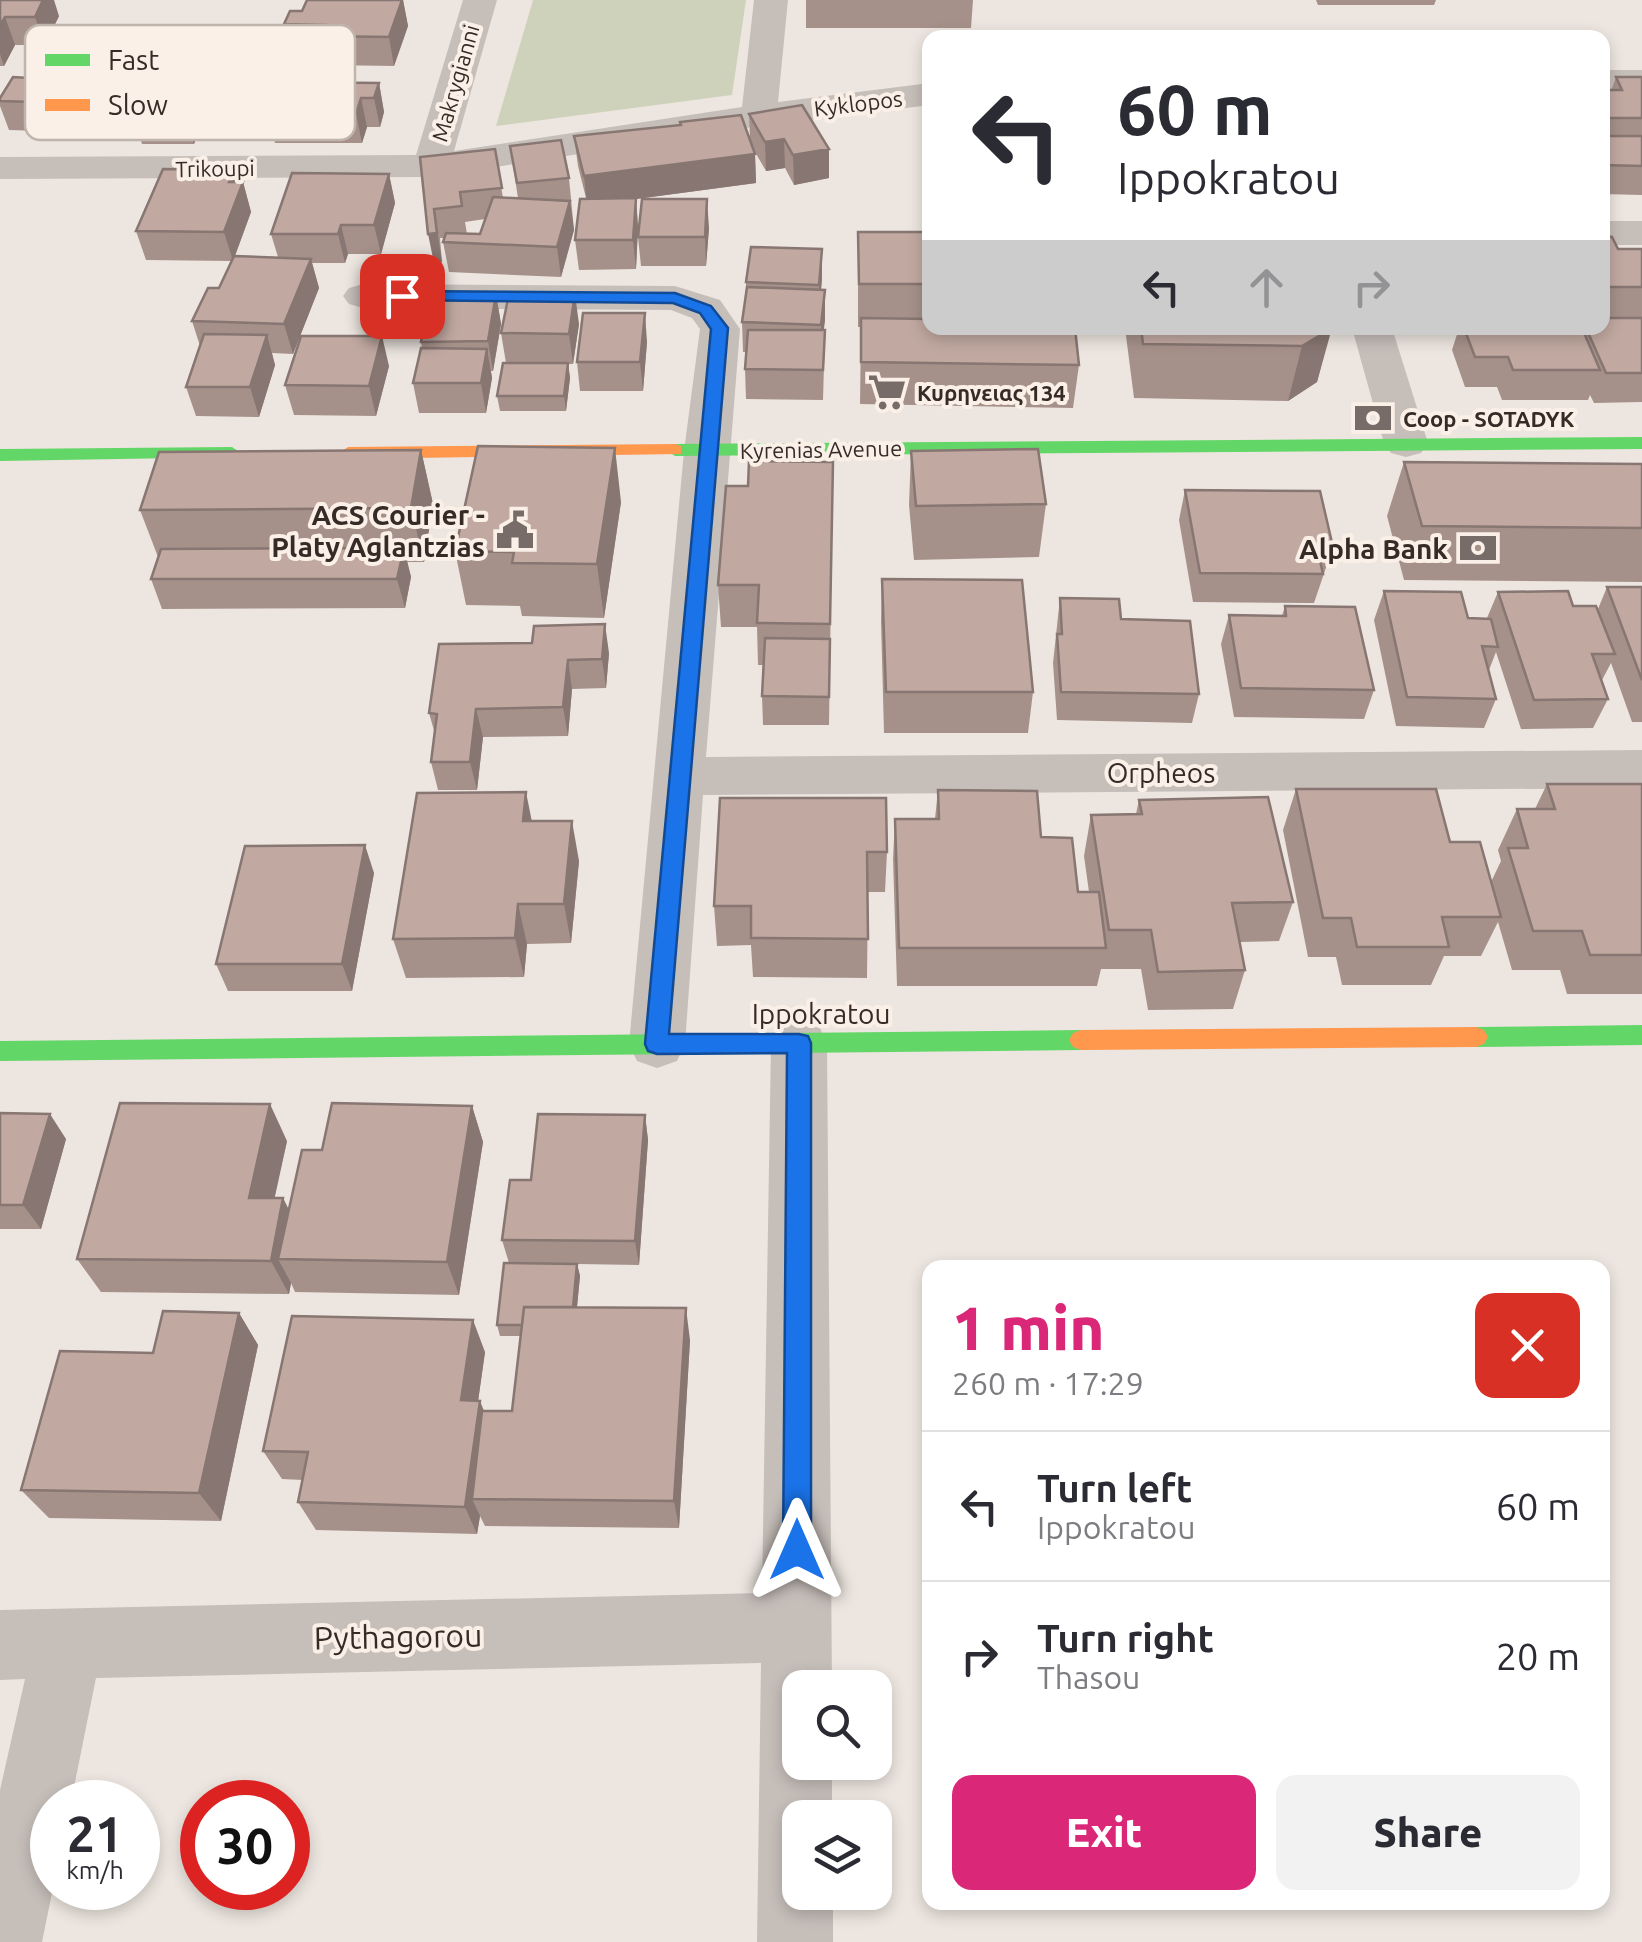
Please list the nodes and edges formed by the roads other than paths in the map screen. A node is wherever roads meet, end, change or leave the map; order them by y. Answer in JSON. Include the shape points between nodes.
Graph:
{"nodes":[{"id":1,"x":480,"y":0,"type":"edge"},
{"id":2,"x":771,"y":0,"type":"edge"},
{"id":3,"x":1610,"y":81,"type":"edge"},
{"id":4,"x":1642,"y":81,"type":"edge"},
{"id":5,"x":922,"y":95,"type":"edge"},
{"id":6,"x":759,"y":115,"type":"junction"},
{"id":7,"x":431,"y":166,"type":"junction"},
{"id":8,"x":0,"y":168,"type":"edge"},
{"id":9,"x":1610,"y":234,"type":"edge"},
{"id":10,"x":1642,"y":234,"type":"edge"},
{"id":11,"x":363,"y":296,"type":"dead end"},
{"id":12,"x":1374,"y":335,"type":"edge"},
{"id":13,"x":1642,"y":442,"type":"edge"},
{"id":14,"x":1406,"y":443,"type":"junction"},
{"id":15,"x":706,"y":451,"type":"junction"},
{"id":16,"x":254,"y":453,"type":"edge"},
{"id":17,"x":333,"y":453,"type":"edge"},
{"id":18,"x":0,"y":455,"type":"edge"},
{"id":19,"x":1642,"y":768,"type":"edge"},
{"id":20,"x":681,"y":776,"type":"junction"},
{"id":21,"x":1642,"y":1035,"type":"edge"},
{"id":22,"x":799,"y":1043,"type":"junction"},
{"id":23,"x":657,"y":1044,"type":"junction"},
{"id":24,"x":0,"y":1051,"type":"edge"},
{"id":25,"x":796,"y":1627,"type":"junction"},
{"id":26,"x":34,"y":1645,"type":"edge"},
{"id":27,"x":4,"y":1942,"type":"edge"},
{"id":28,"x":796,"y":1942,"type":"edge"}],
"edges":[{"from":1,"to":7,"type":"street","name":"Makrygianni"},
{"from":2,"to":6,"type":"street"},
{"from":3,"to":4,"type":"street"},
{"from":5,"to":6,"type":"street","name":"Kyklopos"},
{"from":6,"to":7,"type":"street","name":"Kyklopos"},
{"from":7,"to":8,"type":"street","name":"Trikoupi"},
{"from":9,"to":10,"type":"street"},
{"from":11,"to":15,"type":"street","via":[[675,298],[706,309],[720,328]]},
{"from":12,"to":14,"type":"street"},
{"from":13,"to":14,"type":"main road","name":"Kyrenias Avenue"},
{"from":14,"to":15,"type":"main road","name":"Kyrenias Avenue"},
{"from":15,"to":17,"type":"main road","name":"Kyrenias Avenue"},
{"from":15,"to":20,"type":"street"},
{"from":16,"to":18,"type":"main road"},
{"from":19,"to":20,"type":"street","name":"Orpheos"},
{"from":20,"to":23,"type":"street"},
{"from":21,"to":22,"type":"main road","name":"Ippokratou"},
{"from":22,"to":23,"type":"main road","name":"Ippokratou"},
{"from":22,"to":25,"type":"street"},
{"from":23,"to":24,"type":"main road","name":"Ippokratou"},
{"from":25,"to":26,"type":"street","name":"Pythagorou"},
{"from":25,"to":28,"type":"street"},
{"from":26,"to":27,"type":"street"}]}
